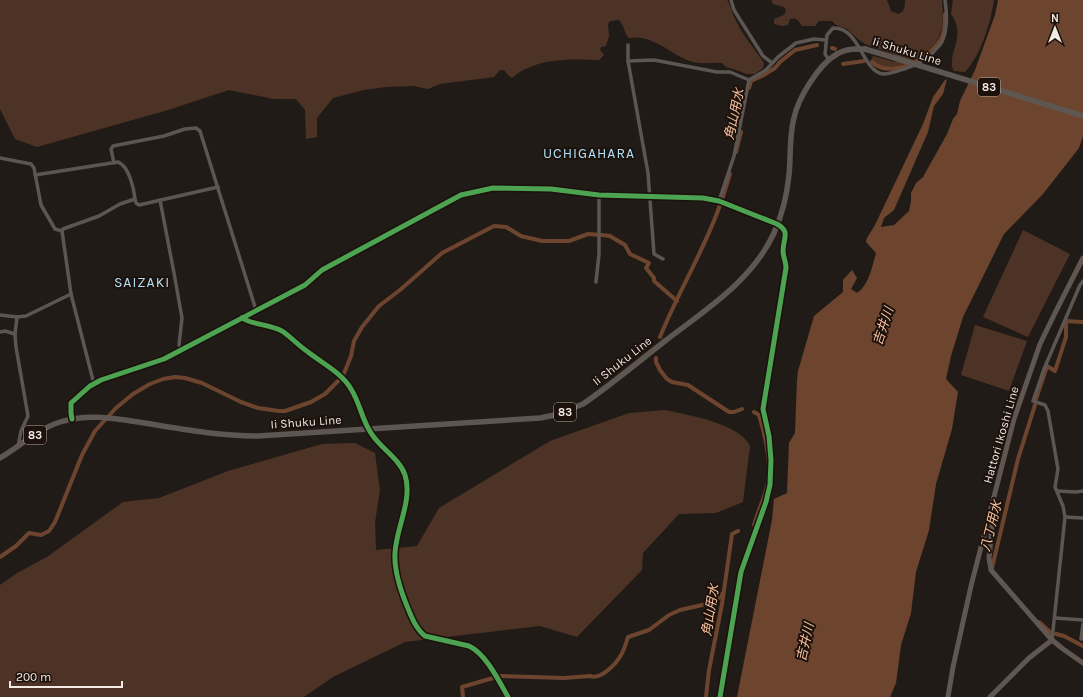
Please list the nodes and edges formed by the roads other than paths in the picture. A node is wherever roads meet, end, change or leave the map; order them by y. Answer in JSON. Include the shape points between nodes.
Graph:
{"nodes":[{"id":1,"x":731,"y":0,"type":"edge"},
{"id":2,"x":945,"y":0,"type":"edge"},
{"id":3,"x":826,"y":40,"type":"junction"},
{"id":4,"x":628,"y":45,"type":"dead end"},
{"id":5,"x":829,"y":60,"type":"junction"},
{"id":6,"x":628,"y":61,"type":"junction"},
{"id":7,"x":772,"y":64,"type":"junction"},
{"id":8,"x":749,"y":80,"type":"junction"},
{"id":9,"x":1083,"y":116,"type":"edge"},
{"id":10,"x":0,"y":158,"type":"edge"},
{"id":11,"x":114,"y":163,"type":"junction"},
{"id":12,"x":36,"y":175,"type":"junction"},
{"id":13,"x":218,"y":187,"type":"junction"},
{"id":14,"x":599,"y":195,"type":"junction"},
{"id":15,"x":649,"y":197,"type":"junction"},
{"id":16,"x":135,"y":199,"type":"junction"},
{"id":17,"x":160,"y":200,"type":"junction"},
{"id":18,"x":719,"y":201,"type":"junction"},
{"id":19,"x":435,"y":209,"type":"joint"},
{"id":20,"x":777,"y":224,"type":"junction"},
{"id":21,"x":62,"y":231,"type":"junction"},
{"id":22,"x":1083,"y":258,"type":"edge"},
{"id":23,"x":663,"y":259,"type":"dead end"},
{"id":24,"x":1083,"y":281,"type":"edge"},
{"id":25,"x":596,"y":282,"type":"dead end"},
{"id":26,"x":305,"y":285,"type":"joint"},
{"id":27,"x":71,"y":294,"type":"junction"},
{"id":28,"x":256,"y":310,"type":"junction"},
{"id":29,"x":0,"y":315,"type":"edge"},
{"id":30,"x":17,"y":317,"type":"junction"},
{"id":31,"x":242,"y":318,"type":"junction"},
{"id":32,"x":0,"y":332,"type":"edge"},
{"id":33,"x":15,"y":334,"type":"junction"},
{"id":34,"x":181,"y":349,"type":"junction"},
{"id":35,"x":101,"y":380,"type":"joint"},
{"id":36,"x":94,"y":384,"type":"junction"},
{"id":37,"x":72,"y":419,"type":"junction"},
{"id":38,"x":368,"y":428,"type":"junction"},
{"id":39,"x":18,"y":447,"type":"junction"},
{"id":40,"x":0,"y":458,"type":"edge"},
{"id":41,"x":406,"y":476,"type":"joint"},
{"id":42,"x":1057,"y":491,"type":"junction"},
{"id":43,"x":1083,"y":491,"type":"edge"},
{"id":44,"x":994,"y":496,"type":"junction"},
{"id":45,"x":1065,"y":517,"type":"junction"},
{"id":46,"x":1083,"y":518,"type":"edge"},
{"id":47,"x":1055,"y":618,"type":"junction"},
{"id":48,"x":1083,"y":620,"type":"edge"},
{"id":49,"x":1083,"y":624,"type":"edge"},
{"id":50,"x":1083,"y":639,"type":"edge"},
{"id":51,"x":1052,"y":640,"type":"junction"},
{"id":52,"x":1083,"y":664,"type":"edge"},
{"id":53,"x":508,"y":697,"type":"edge"},
{"id":54,"x":720,"y":697,"type":"edge"},
{"id":55,"x":948,"y":697,"type":"edge"},
{"id":56,"x":990,"y":697,"type":"edge"}],
"edges":[{"from":1,"to":7,"type":"street","via":[[734,10],[763,56]]},
{"from":2,"to":3,"type":"street","via":[[947,8],[944,38],[929,56],[908,68],[887,74],[878,72],[855,42],[842,30],[833,28]]},
{"from":3,"to":5,"type":"street","via":[[825,54]]},
{"from":3,"to":7,"type":"street","via":[[814,38],[796,43]]},
{"from":4,"to":6,"type":"street"},
{"from":5,"to":9,"type":"main road","name":"Ii Shuku Line","number":"83","bridge":true,"via":[[844,50],[865,49]]},
{"from":5,"to":20,"type":"main road","name":"Ii Shuku Line","number":"83","via":[[805,90],[795,114],[787,187]]},
{"from":6,"to":8,"type":"street","via":[[654,60],[717,72],[730,72]]},
{"from":6,"to":15,"type":"street","via":[[648,173]]},
{"from":7,"to":8,"type":"street"},
{"from":8,"to":18,"type":"street","via":[[734,156]]},
{"from":10,"to":12,"type":"street","via":[[31,164]]},
{"from":11,"to":12,"type":"street"},
{"from":11,"to":13,"type":"street","via":[[111,149],[113,146],[164,136],[180,130],[198,129]]},
{"from":11,"to":16,"type":"street","via":[[125,168],[132,182]]},
{"from":12,"to":21,"type":"street","via":[[41,205],[55,229]]},
{"from":13,"to":17,"type":"street"},
{"from":13,"to":28,"type":"street"},
{"from":14,"to":15,"type":"street"},
{"from":14,"to":19,"type":"street","via":[[552,189],[493,188],[461,195]]},
{"from":14,"to":25,"type":"street","via":[[599,254]]},
{"from":15,"to":18,"type":"street","via":[[703,198]]},
{"from":15,"to":23,"type":"street","via":[[654,254]]},
{"from":16,"to":17,"type":"street","via":[[139,205]]},
{"from":16,"to":21,"type":"street"},
{"from":17,"to":34,"type":"street","via":[[182,318],[179,345]]},
{"from":18,"to":20,"type":"street"},
{"from":19,"to":26,"type":"street","via":[[322,270]]},
{"from":20,"to":38,"type":"main road","name":"Ii Shuku Line","number":"83","via":[[757,261],[733,288],[583,404],[540,418]]},
{"from":20,"to":54,"type":"street","via":[[786,233],[783,251],[786,268],[763,409],[769,436],[770,485],[741,572]]},
{"from":21,"to":27,"type":"street"},
{"from":22,"to":44,"type":"street","name":"Hattori Ikoshi Line","via":[[1038,351],[1014,419]]},
{"from":24,"to":42,"type":"street","via":[[1044,369],[1033,401],[1045,405],[1048,410],[1058,469],[1055,488]]},
{"from":26,"to":28,"type":"street"},
{"from":27,"to":30,"type":"street","via":[[26,316]]},
{"from":27,"to":36,"type":"street"},
{"from":28,"to":31,"type":"street"},
{"from":29,"to":30,"type":"street"},
{"from":30,"to":33,"type":"street"},
{"from":31,"to":34,"type":"street"},
{"from":31,"to":38,"type":"street","via":[[282,331],[334,371],[351,389]]},
{"from":32,"to":33,"type":"street"},
{"from":33,"to":39,"type":"street","via":[[28,416],[21,431]]},
{"from":34,"to":35,"type":"street","via":[[164,359]]},
{"from":35,"to":36,"type":"street"},
{"from":36,"to":37,"type":"street","via":[[71,404]]},
{"from":37,"to":38,"type":"main road","name":"Ii Shuku Line","number":"83","via":[[111,418],[237,436]]},
{"from":37,"to":39,"type":"main road","name":"Ii Shuku Line","number":"83","via":[[43,430]]},
{"from":38,"to":41,"type":"street"},
{"from":39,"to":40,"type":"main road","name":"Ii Shuku Line","number":"83"},
{"from":41,"to":53,"type":"street","via":[[408,488],[395,552],[395,564],[409,612],[425,636],[474,648],[496,675]]},
{"from":42,"to":43,"type":"street"},
{"from":42,"to":45,"type":"street"},
{"from":44,"to":51,"type":"street","via":[[989,558],[991,570]]},
{"from":44,"to":55,"type":"street","name":"Hattori Ikoshi Line","via":[[971,586]]},
{"from":45,"to":46,"type":"street"},
{"from":45,"to":47,"type":"street"},
{"from":47,"to":48,"type":"street"},
{"from":47,"to":51,"type":"street"},
{"from":49,"to":50,"type":"street"},
{"from":51,"to":52,"type":"street"},
{"from":51,"to":56,"type":"street","via":[[1029,658]]}]}
